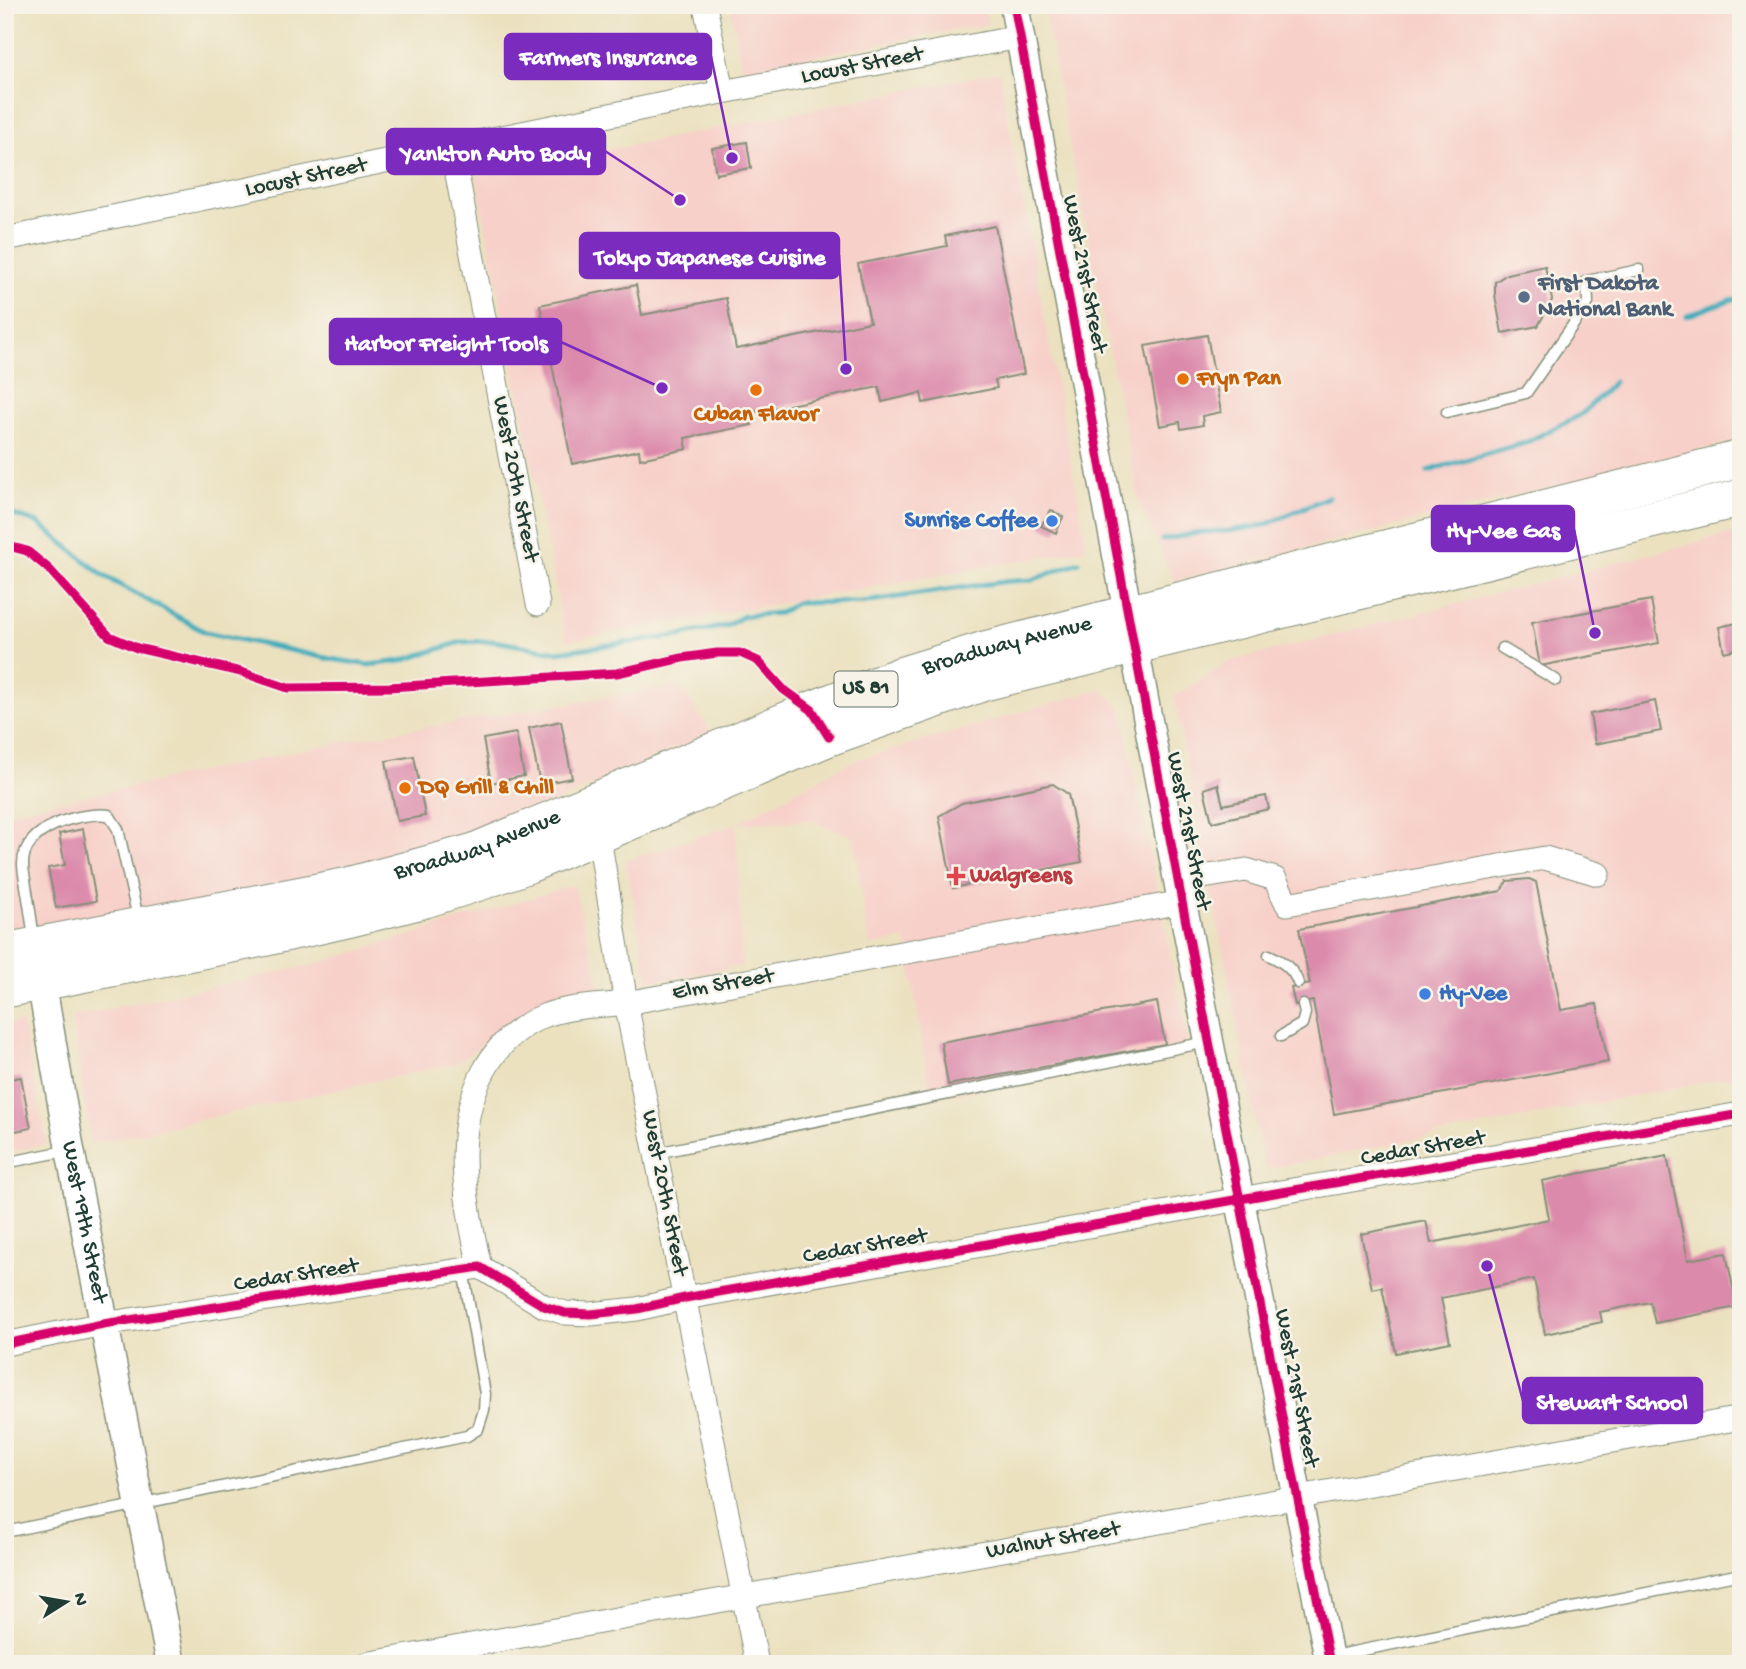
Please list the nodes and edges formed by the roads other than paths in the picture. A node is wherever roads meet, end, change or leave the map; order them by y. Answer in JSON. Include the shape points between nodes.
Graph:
{"nodes":[{"id":1,"x":705,"y":5,"type":"edge"},
{"id":2,"x":1014,"y":5,"type":"edge"},
{"id":3,"x":1020,"y":37,"type":"junction"},
{"id":4,"x":722,"y":92,"type":"junction"},
{"id":5,"x":452,"y":148,"type":"junction"},
{"id":6,"x":5,"y":239,"type":"edge"},
{"id":7,"x":1639,"y":270,"type":"dead end"},
{"id":8,"x":1447,"y":412,"type":"dead end"},
{"id":9,"x":1741,"y":459,"type":"edge"},
{"id":10,"x":1741,"y":498,"type":"edge"},
{"id":11,"x":538,"y":604,"type":"dead end"},
{"id":12,"x":1130,"y":629,"type":"junction"},
{"id":13,"x":1502,"y":648,"type":"dead end"},
{"id":14,"x":1556,"y":680,"type":"dead end"},
{"id":15,"x":596,"y":819,"type":"junction"},
{"id":16,"x":1598,"y":874,"type":"dead end"},
{"id":17,"x":1180,"y":892,"type":"junction"},
{"id":18,"x":143,"y":944,"type":"junction"},
{"id":19,"x":20,"y":949,"type":"edge"},
{"id":20,"x":1269,"y":955,"type":"dead end"},
{"id":21,"x":43,"y":982,"type":"junction"},
{"id":22,"x":1298,"y":983,"type":"dead end"},
{"id":23,"x":5,"y":989,"type":"edge"},
{"id":24,"x":626,"y":1003,"type":"junction"},
{"id":25,"x":1303,"y":1005,"type":"dead end"},
{"id":26,"x":1281,"y":1036,"type":"dead end"},
{"id":27,"x":1210,"y":1042,"type":"junction"},
{"id":28,"x":1741,"y":1114,"type":"edge"},
{"id":29,"x":70,"y":1150,"type":"junction"},
{"id":30,"x":656,"y":1153,"type":"junction"},
{"id":31,"x":5,"y":1163,"type":"edge"},
{"id":32,"x":1240,"y":1199,"type":"junction"},
{"id":33,"x":472,"y":1268,"type":"junction"},
{"id":34,"x":685,"y":1298,"type":"junction"},
{"id":35,"x":103,"y":1324,"type":"junction"},
{"id":36,"x":5,"y":1344,"type":"edge"},
{"id":37,"x":1741,"y":1418,"type":"edge"},
{"id":38,"x":1298,"y":1497,"type":"junction"},
{"id":39,"x":139,"y":1504,"type":"junction"},
{"id":40,"x":5,"y":1532,"type":"edge"},
{"id":41,"x":1741,"y":1574,"type":"edge"},
{"id":42,"x":744,"y":1596,"type":"junction"},
{"id":43,"x":1330,"y":1660,"type":"edge"},
{"id":44,"x":171,"y":1664,"type":"edge"},
{"id":45,"x":365,"y":1664,"type":"edge"},
{"id":46,"x":757,"y":1664,"type":"edge"},
{"id":47,"x":1294,"y":1664,"type":"edge"}],
"edges":[{"from":1,"to":4,"type":"street"},
{"from":2,"to":3,"type":"street","name":"West 21st Street"},
{"from":3,"to":4,"type":"street","name":"Locust Street"},
{"from":3,"to":12,"type":"street","name":"West 21st Street"},
{"from":4,"to":5,"type":"street","name":"Locust Street"},
{"from":5,"to":6,"type":"street","name":"Locust Street"},
{"from":5,"to":11,"type":"street","name":"West 20th Street"},
{"from":7,"to":8,"type":"lane","via":[[1587,281],[1588,303],[1527,393]]},
{"from":9,"to":12,"type":"highway","name":"Broadway Avenue","number":"US 81"},
{"from":10,"to":12,"type":"highway","name":"Broadway Avenue","number":"US 81"},
{"from":12,"to":15,"type":"highway","name":"Broadway Avenue","number":"US 81","via":[[985,650],[900,676],[812,710]]},
{"from":12,"to":17,"type":"street","name":"West 21st Street"},
{"from":13,"to":14,"type":"lane"},
{"from":15,"to":18,"type":"highway","name":"Broadway Avenue","number":"US 81","via":[[307,895]]},
{"from":15,"to":24,"type":"street","name":"West 20th Street"},
{"from":16,"to":17,"type":"street","name":"Elm Street","via":[[1545,858],[1287,904],[1281,891],[1255,882]]},
{"from":17,"to":24,"type":"street","name":"Elm Street"},
{"from":17,"to":27,"type":"street","name":"West 21st Street"},
{"from":18,"to":19,"type":"highway","name":"Broadway Avenue","number":"US 81"},
{"from":18,"to":19,"type":"lane","via":[[118,829],[109,814],[102,814],[60,821],[28,846],[23,862]]},
{"from":18,"to":21,"type":"highway","name":"Broadway Avenue","number":"US 81"},
{"from":19,"to":21,"type":"street","name":"West 19th Street"},
{"from":20,"to":22,"type":"lane","via":[[1293,972]]},
{"from":21,"to":23,"type":"highway","name":"Broadway Avenue","number":"US 81"},
{"from":21,"to":29,"type":"street","name":"West 19th Street"},
{"from":24,"to":30,"type":"street","name":"West 20th Street"},
{"from":24,"to":33,"type":"street","name":"Elm Street","via":[[547,1015],[517,1031],[488,1062],[470,1111],[464,1154]]},
{"from":25,"to":26,"type":"lane","via":[[1302,1024]]},
{"from":27,"to":30,"type":"lane"},
{"from":27,"to":32,"type":"street","name":"West 21st Street"},
{"from":28,"to":32,"type":"street","name":"Cedar Street"},
{"from":29,"to":31,"type":"lane"},
{"from":29,"to":35,"type":"street","name":"West 19th Street"},
{"from":30,"to":34,"type":"street","name":"West 20th Street"},
{"from":32,"to":34,"type":"street","name":"Cedar Street"},
{"from":32,"to":38,"type":"street","name":"West 21st Street"},
{"from":33,"to":34,"type":"street","name":"Cedar Street","via":[[544,1306],[565,1312],[637,1309]]},
{"from":33,"to":35,"type":"street","name":"Cedar Street"},
{"from":33,"to":39,"type":"lane","via":[[485,1394],[478,1429],[467,1436]]},
{"from":34,"to":42,"type":"street","name":"West 20th Street"},
{"from":35,"to":36,"type":"street","name":"Cedar Street"},
{"from":35,"to":39,"type":"street","name":"West 19th Street"},
{"from":37,"to":38,"type":"street","name":"Walnut Street"},
{"from":38,"to":42,"type":"street","name":"Walnut Street"},
{"from":38,"to":43,"type":"street","name":"West 21st Street"},
{"from":39,"to":40,"type":"lane"},
{"from":39,"to":44,"type":"street","name":"West 19th Street"},
{"from":41,"to":43,"type":"lane"},
{"from":42,"to":45,"type":"street","name":"Walnut Street"},
{"from":42,"to":46,"type":"street","name":"West 20th Street"},
{"from":43,"to":47,"type":"lane"}]}
